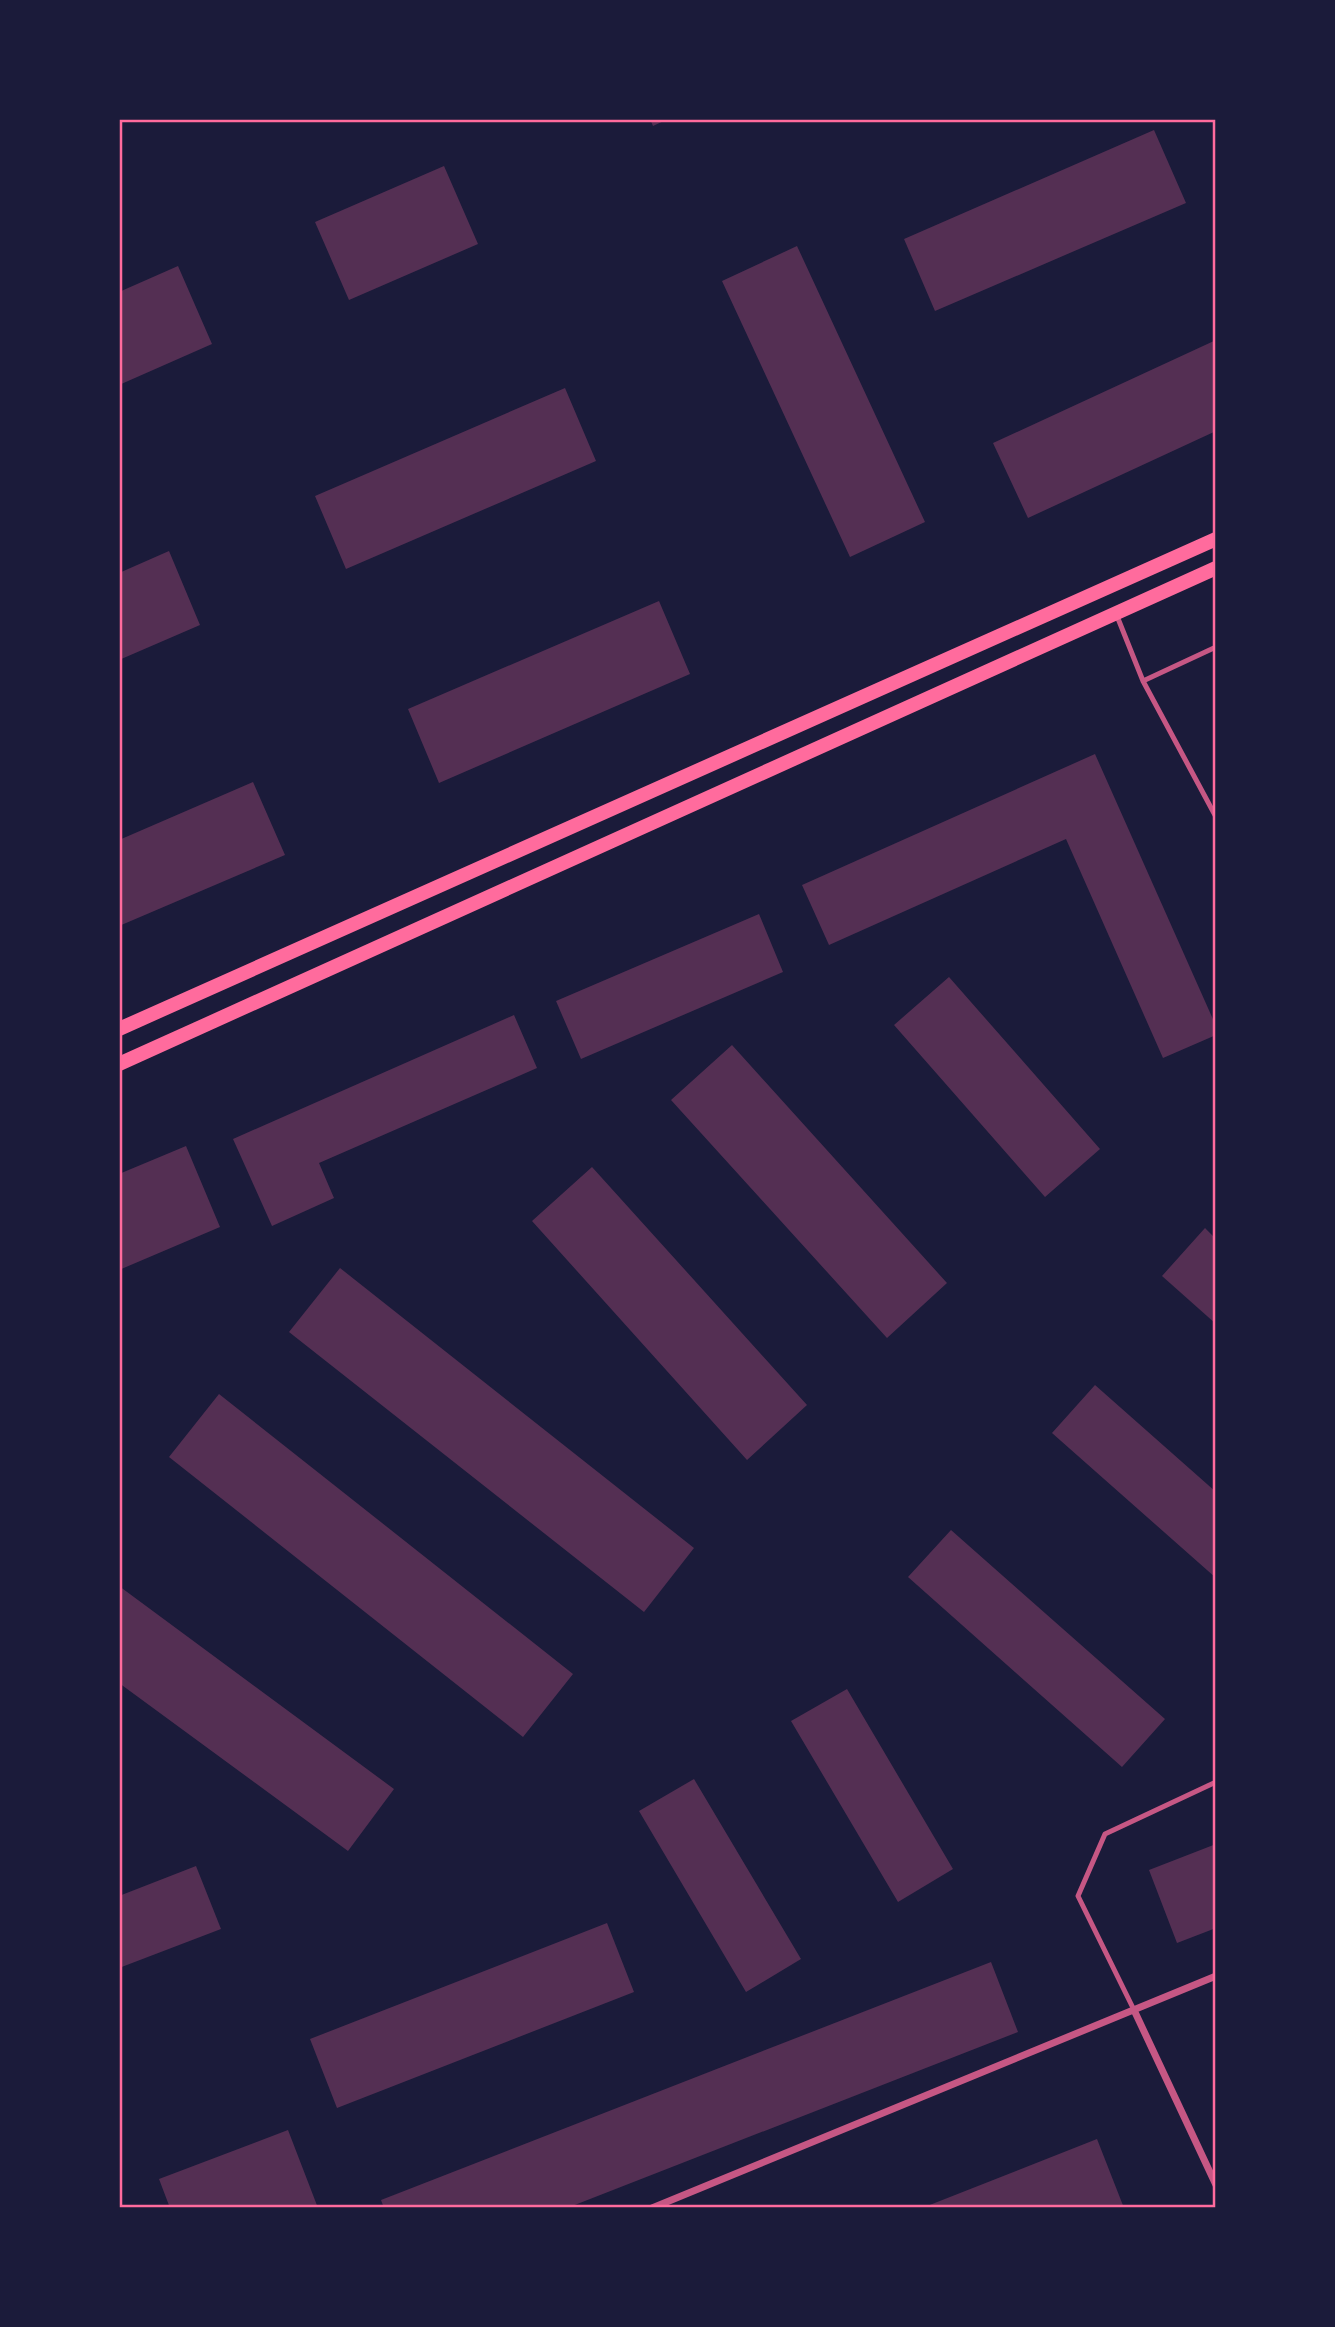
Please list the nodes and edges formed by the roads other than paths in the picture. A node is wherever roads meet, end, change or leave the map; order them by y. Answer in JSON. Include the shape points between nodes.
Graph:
{"nodes":[{"id":1,"x":1216,"y":539,"type":"edge"},
{"id":2,"x":1216,"y":568,"type":"edge"},
{"id":3,"x":1115,"y":613,"type":"junction"},
{"id":4,"x":1216,"y":647,"type":"edge"},
{"id":5,"x":1143,"y":681,"type":"junction"},
{"id":6,"x":1216,"y":817,"type":"edge"},
{"id":7,"x":119,"y":1029,"type":"edge"},
{"id":8,"x":119,"y":1065,"type":"edge"},
{"id":9,"x":1216,"y":1782,"type":"edge"},
{"id":10,"x":1216,"y":1976,"type":"edge"},
{"id":11,"x":1134,"y":2010,"type":"junction"},
{"id":12,"x":1216,"y":2185,"type":"edge"},
{"id":13,"x":652,"y":2208,"type":"edge"}],
"edges":[{"from":1,"to":7,"type":"main road"},
{"from":2,"to":3,"type":"main road"},
{"from":3,"to":5,"type":"lane"},
{"from":3,"to":8,"type":"main road"},
{"from":4,"to":5,"type":"lane"},
{"from":5,"to":6,"type":"lane"},
{"from":9,"to":11,"type":"lane","via":[[1105,1834],[1078,1896]]},
{"from":10,"to":11,"type":"street"},
{"from":11,"to":12,"type":"street"},
{"from":11,"to":13,"type":"street"}]}
